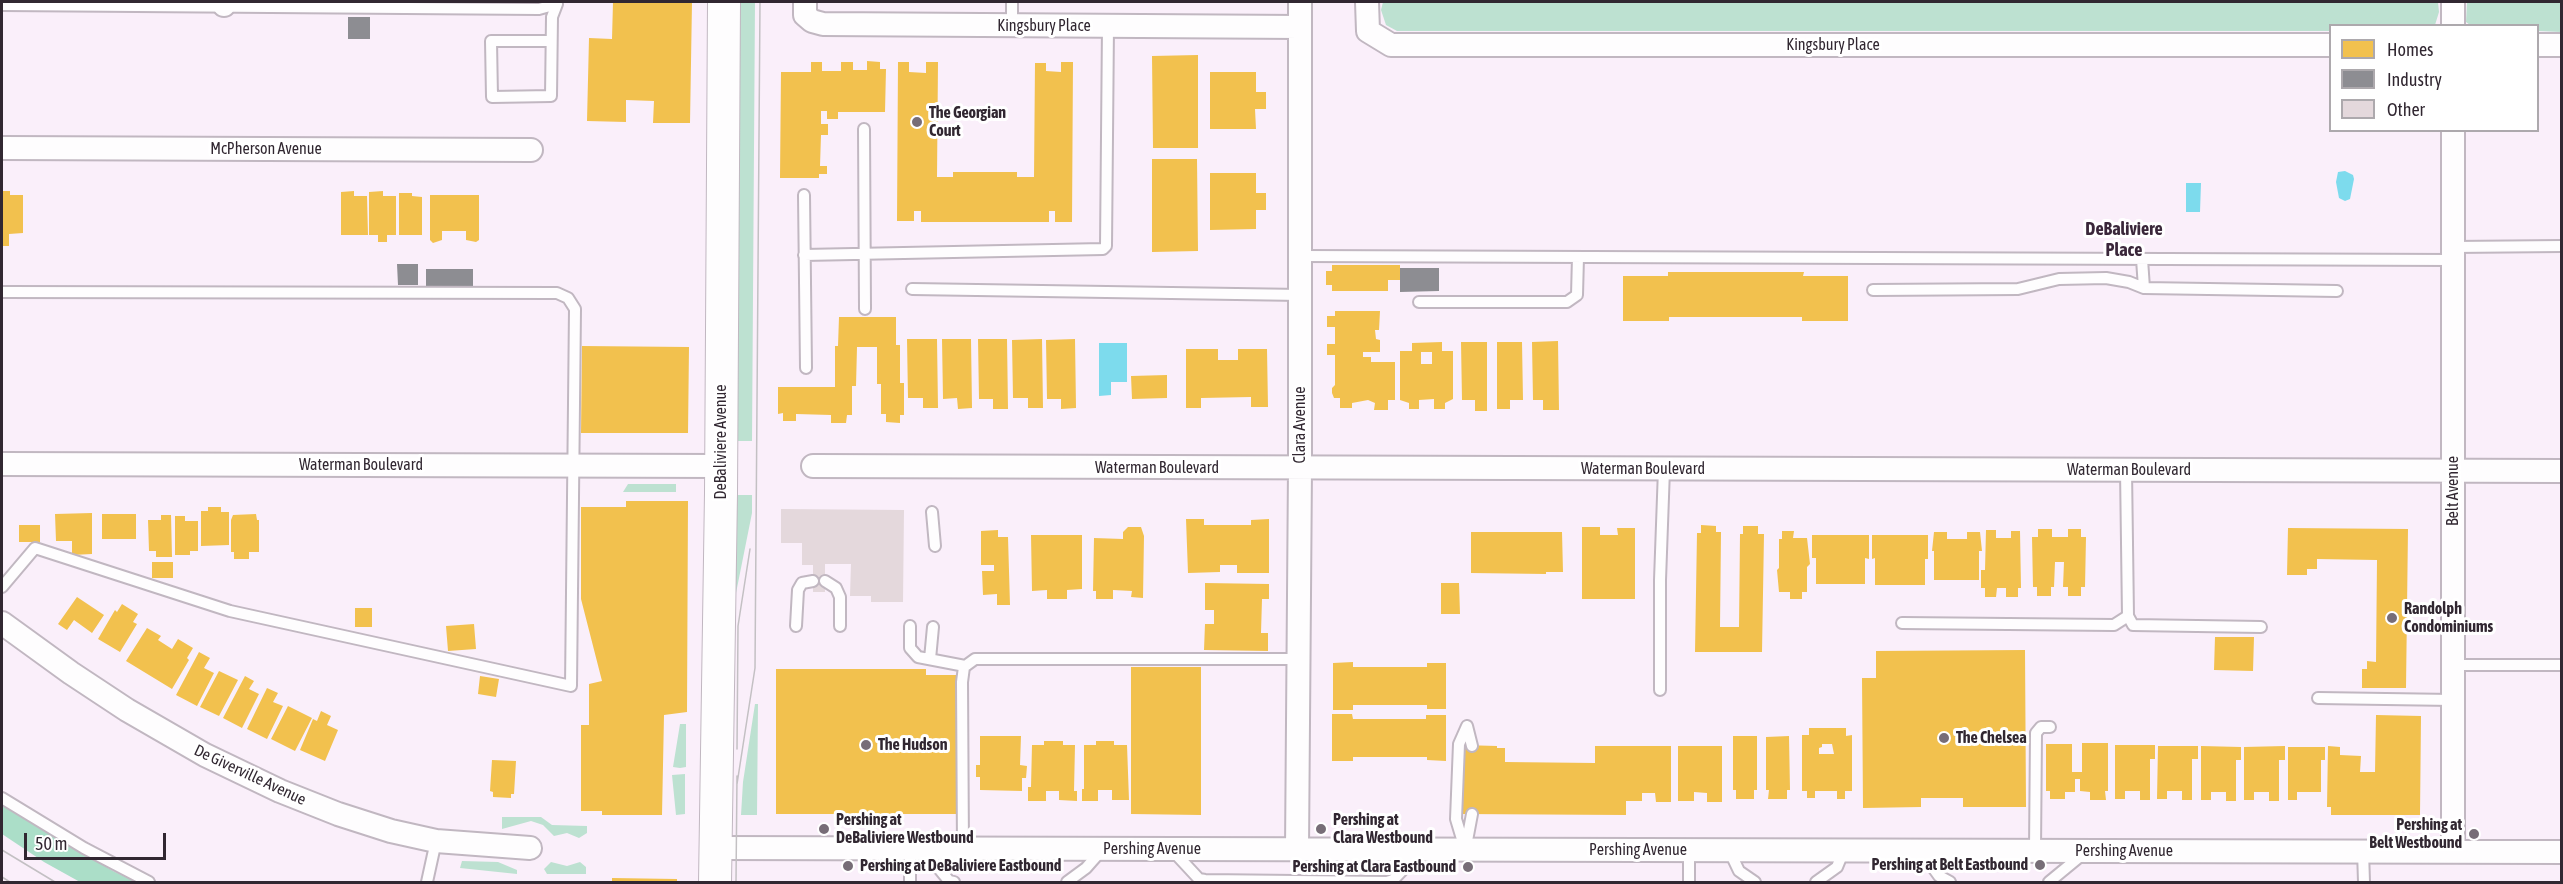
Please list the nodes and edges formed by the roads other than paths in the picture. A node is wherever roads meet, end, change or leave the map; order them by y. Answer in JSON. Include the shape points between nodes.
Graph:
{"nodes":[{"id":1,"x":724,"y":2,"type":"edge"},
{"id":2,"x":805,"y":2,"type":"edge"},
{"id":3,"x":1012,"y":2,"type":"edge"},
{"id":4,"x":1300,"y":2,"type":"edge"},
{"id":5,"x":1367,"y":2,"type":"edge"},
{"id":6,"x":2453,"y":2,"type":"edge"},
{"id":7,"x":224,"y":3,"type":"edge"},
{"id":8,"x":2,"y":5,"type":"edge"},
{"id":9,"x":2453,"y":24,"type":"edge"},
{"id":10,"x":1012,"y":26,"type":"junction"},
{"id":11,"x":1108,"y":26,"type":"junction"},
{"id":12,"x":1300,"y":27,"type":"junction"},
{"id":13,"x":551,"y":41,"type":"junction"},
{"id":14,"x":2329,"y":45,"type":"edge"},
{"id":15,"x":2539,"y":45,"type":"edge"},
{"id":16,"x":2562,"y":45,"type":"edge"},
{"id":17,"x":864,"y":129,"type":"dead end"},
{"id":18,"x":2453,"y":132,"type":"edge"},
{"id":19,"x":2,"y":148,"type":"edge"},
{"id":20,"x":531,"y":150,"type":"dead end"},
{"id":21,"x":804,"y":195,"type":"dead end"},
{"id":22,"x":2562,"y":246,"type":"edge"},
{"id":23,"x":865,"y":254,"type":"junction"},
{"id":24,"x":2453,"y":254,"type":"junction"},
{"id":25,"x":804,"y":255,"type":"junction"},
{"id":26,"x":1301,"y":256,"type":"junction"},
{"id":27,"x":1578,"y":257,"type":"junction"},
{"id":28,"x":2142,"y":259,"type":"junction"},
{"id":29,"x":2144,"y":288,"type":"junction"},
{"id":30,"x":912,"y":290,"type":"dead end"},
{"id":31,"x":1873,"y":290,"type":"dead end"},
{"id":32,"x":2337,"y":291,"type":"dead end"},
{"id":33,"x":2,"y":292,"type":"edge"},
{"id":34,"x":1301,"y":294,"type":"junction"},
{"id":35,"x":1419,"y":302,"type":"dead end"},
{"id":36,"x":865,"y":309,"type":"dead end"},
{"id":37,"x":806,"y":368,"type":"dead end"},
{"id":38,"x":2,"y":464,"type":"edge"},
{"id":39,"x":573,"y":466,"type":"junction"},
{"id":40,"x":721,"y":466,"type":"junction"},
{"id":41,"x":813,"y":466,"type":"dead end"},
{"id":42,"x":1300,"y":468,"type":"junction"},
{"id":43,"x":1664,"y":469,"type":"junction"},
{"id":44,"x":2126,"y":470,"type":"junction"},
{"id":45,"x":2463,"y":471,"type":"junction"},
{"id":46,"x":2562,"y":471,"type":"edge"},
{"id":47,"x":932,"y":512,"type":"dead end"},
{"id":48,"x":935,"y":546,"type":"dead end"},
{"id":49,"x":813,"y":581,"type":"dead end"},
{"id":50,"x":825,"y":581,"type":"dead end"},
{"id":51,"x":2,"y":587,"type":"edge"},
{"id":52,"x":2128,"y":616,"type":"junction"},
{"id":53,"x":2,"y":623,"type":"edge"},
{"id":54,"x":1902,"y":623,"type":"dead end"},
{"id":55,"x":796,"y":626,"type":"dead end"},
{"id":56,"x":840,"y":626,"type":"dead end"},
{"id":57,"x":910,"y":626,"type":"dead end"},
{"id":58,"x":933,"y":627,"type":"dead end"},
{"id":59,"x":2261,"y":627,"type":"dead end"},
{"id":60,"x":930,"y":659,"type":"junction"},
{"id":61,"x":1299,"y":659,"type":"junction"},
{"id":62,"x":2453,"y":665,"type":"junction"},
{"id":63,"x":2562,"y":665,"type":"edge"},
{"id":64,"x":965,"y":666,"type":"junction"},
{"id":65,"x":1660,"y":690,"type":"dead end"},
{"id":66,"x":2318,"y":698,"type":"dead end"},
{"id":67,"x":2453,"y":700,"type":"junction"},
{"id":68,"x":2050,"y":727,"type":"dead end"},
{"id":69,"x":1472,"y":746,"type":"dead end"},
{"id":70,"x":2,"y":798,"type":"edge"},
{"id":71,"x":1472,"y":814,"type":"dead end"},
{"id":72,"x":436,"y":841,"type":"junction"},
{"id":73,"x":715,"y":848,"type":"junction"},
{"id":74,"x":917,"y":848,"type":"junction"},
{"id":75,"x":963,"y":848,"type":"junction"},
{"id":76,"x":1103,"y":848,"type":"junction"},
{"id":77,"x":530,"y":849,"type":"dead end"},
{"id":78,"x":1171,"y":849,"type":"junction"},
{"id":79,"x":1297,"y":849,"type":"junction"},
{"id":80,"x":1423,"y":849,"type":"junction"},
{"id":81,"x":1465,"y":849,"type":"junction"},
{"id":82,"x":1689,"y":850,"type":"junction"},
{"id":83,"x":1729,"y":850,"type":"junction"},
{"id":84,"x":1844,"y":850,"type":"junction"},
{"id":85,"x":1921,"y":850,"type":"junction"},
{"id":86,"x":2035,"y":850,"type":"junction"},
{"id":87,"x":2086,"y":850,"type":"junction"},
{"id":88,"x":2363,"y":851,"type":"junction"},
{"id":89,"x":2453,"y":851,"type":"junction"},
{"id":90,"x":2562,"y":852,"type":"edge"},
{"id":91,"x":149,"y":882,"type":"edge"},
{"id":92,"x":428,"y":882,"type":"edge"},
{"id":93,"x":715,"y":882,"type":"edge"},
{"id":94,"x":910,"y":882,"type":"edge"},
{"id":95,"x":954,"y":882,"type":"edge"},
{"id":96,"x":1067,"y":882,"type":"edge"},
{"id":97,"x":1689,"y":882,"type":"edge"},
{"id":98,"x":1755,"y":882,"type":"edge"},
{"id":99,"x":1816,"y":882,"type":"edge"},
{"id":100,"x":1950,"y":882,"type":"edge"},
{"id":101,"x":2049,"y":882,"type":"edge"},
{"id":102,"x":2364,"y":882,"type":"edge"}],
"edges":[{"from":1,"to":40,"type":"main road","name":"DeBaliviere Avenue"},
{"from":2,"to":10,"type":"street","name":"Kingsbury Place","via":[[805,15],[823,24]]},
{"from":3,"to":10,"type":"lane"},
{"from":4,"to":12,"type":"street","name":"Clara Avenue"},
{"from":5,"to":14,"type":"street","name":"Kingsbury Place","via":[[1368,31],[1391,45]]},
{"from":6,"to":9,"type":"street"},
{"from":7,"to":8,"type":"lane"},
{"from":7,"to":13,"type":"lane","via":[[538,9],[557,4]]},
{"from":10,"to":11,"type":"street","name":"Kingsbury Place"},
{"from":11,"to":12,"type":"street","name":"Kingsbury Place"},
{"from":11,"to":23,"type":"lane","via":[[1103,249]]},
{"from":12,"to":26,"type":"street","name":"Clara Avenue"},
{"from":13,"to":13,"type":"lane","via":[[551,96],[492,97],[491,41]]},
{"from":15,"to":16,"type":"street"},
{"from":17,"to":23,"type":"lane"},
{"from":18,"to":24,"type":"street","name":"Belt Avenue"},
{"from":19,"to":20,"type":"street","name":"McPherson Avenue"},
{"from":21,"to":25,"type":"lane"},
{"from":22,"to":24,"type":"lane"},
{"from":23,"to":25,"type":"lane"},
{"from":23,"to":36,"type":"lane"},
{"from":24,"to":28,"type":"lane"},
{"from":24,"to":45,"type":"street","name":"Belt Avenue"},
{"from":25,"to":37,"type":"lane"},
{"from":26,"to":27,"type":"lane"},
{"from":26,"to":34,"type":"street","name":"Clara Avenue"},
{"from":27,"to":28,"type":"lane"},
{"from":27,"to":35,"type":"lane","via":[[1577,295],[1567,302]]},
{"from":28,"to":29,"type":"lane"},
{"from":29,"to":31,"type":"lane","via":[[2106,278],[2059,279],[2018,289]]},
{"from":29,"to":32,"type":"lane"},
{"from":30,"to":34,"type":"lane"},
{"from":33,"to":39,"type":"lane","via":[[557,293],[568,298],[575,309]]},
{"from":34,"to":42,"type":"street","name":"Clara Avenue"},
{"from":38,"to":39,"type":"street","name":"Waterman Boulevard"},
{"from":39,"to":40,"type":"street","name":"Waterman Boulevard"},
{"from":39,"to":51,"type":"lane","via":[[571,686],[230,611],[35,548]]},
{"from":40,"to":73,"type":"main road","name":"DeBaliviere Avenue"},
{"from":41,"to":42,"type":"street","name":"Waterman Boulevard"},
{"from":42,"to":43,"type":"street","name":"Waterman Boulevard"},
{"from":42,"to":61,"type":"street","name":"Clara Avenue"},
{"from":43,"to":44,"type":"street","name":"Waterman Boulevard"},
{"from":43,"to":65,"type":"lane"},
{"from":44,"to":45,"type":"street","name":"Waterman Boulevard"},
{"from":44,"to":52,"type":"lane"},
{"from":45,"to":46,"type":"street","name":"Waterman Boulevard"},
{"from":45,"to":62,"type":"street","name":"Belt Avenue"},
{"from":47,"to":48,"type":"lane"},
{"from":49,"to":55,"type":"lane","via":[[802,583],[798,590]]},
{"from":50,"to":56,"type":"lane","via":[[836,588],[840,597]]},
{"from":52,"to":54,"type":"lane","via":[[2114,625]]},
{"from":52,"to":59,"type":"lane","via":[[2133,625]]},
{"from":53,"to":72,"type":"street","name":"De Giverville Avenue","via":[[71,674],[205,755],[338,814]]},
{"from":57,"to":60,"type":"lane","via":[[910,648],[918,657]]},
{"from":58,"to":60,"type":"lane"},
{"from":60,"to":64,"type":"lane"},
{"from":61,"to":64,"type":"lane","via":[[975,659]]},
{"from":61,"to":79,"type":"street","name":"Clara Avenue"},
{"from":62,"to":63,"type":"lane"},
{"from":62,"to":67,"type":"street","name":"Belt Avenue"},
{"from":64,"to":75,"type":"lane"},
{"from":66,"to":67,"type":"lane"},
{"from":67,"to":89,"type":"street","name":"Belt Avenue"},
{"from":68,"to":86,"type":"lane","via":[[2041,727],[2036,733]]},
{"from":69,"to":81,"type":"lane","via":[[1467,726],[1460,744],[1456,819]]},
{"from":70,"to":91,"type":"lane"},
{"from":71,"to":81,"type":"lane"},
{"from":72,"to":77,"type":"street","name":"De Giverville Avenue"},
{"from":72,"to":92,"type":"lane"},
{"from":73,"to":74,"type":"street","name":"Pershing Avenue"},
{"from":73,"to":93,"type":"main road","name":"DeBaliviere Avenue"},
{"from":74,"to":75,"type":"street","name":"Pershing Avenue"},
{"from":74,"to":94,"type":"lane"},
{"from":74,"to":95,"type":"lane"},
{"from":75,"to":76,"type":"street","name":"Pershing Avenue"},
{"from":76,"to":78,"type":"street","name":"Pershing Avenue"},
{"from":76,"to":96,"type":"lane"},
{"from":78,"to":79,"type":"street","name":"Pershing Avenue"},
{"from":78,"to":80,"type":"lane","via":[[1193,874],[1205,880],[1387,882]]},
{"from":79,"to":80,"type":"street","name":"Pershing Avenue"},
{"from":80,"to":81,"type":"street","name":"Pershing Avenue"},
{"from":81,"to":82,"type":"street","name":"Pershing Avenue"},
{"from":82,"to":83,"type":"street","name":"Pershing Avenue"},
{"from":82,"to":97,"type":"lane"},
{"from":83,"to":84,"type":"street","name":"Pershing Avenue"},
{"from":83,"to":98,"type":"lane","via":[[1739,871]]},
{"from":84,"to":85,"type":"street","name":"Pershing Avenue"},
{"from":84,"to":99,"type":"lane","via":[[1837,867]]},
{"from":85,"to":86,"type":"street","name":"Pershing Avenue"},
{"from":85,"to":100,"type":"lane","via":[[1939,876]]},
{"from":86,"to":87,"type":"street","name":"Pershing Avenue"},
{"from":87,"to":88,"type":"street","name":"Pershing Avenue"},
{"from":87,"to":101,"type":"lane"},
{"from":88,"to":89,"type":"street","name":"Pershing Avenue"},
{"from":88,"to":102,"type":"lane"},
{"from":89,"to":90,"type":"street","name":"Pershing Avenue"}]}
